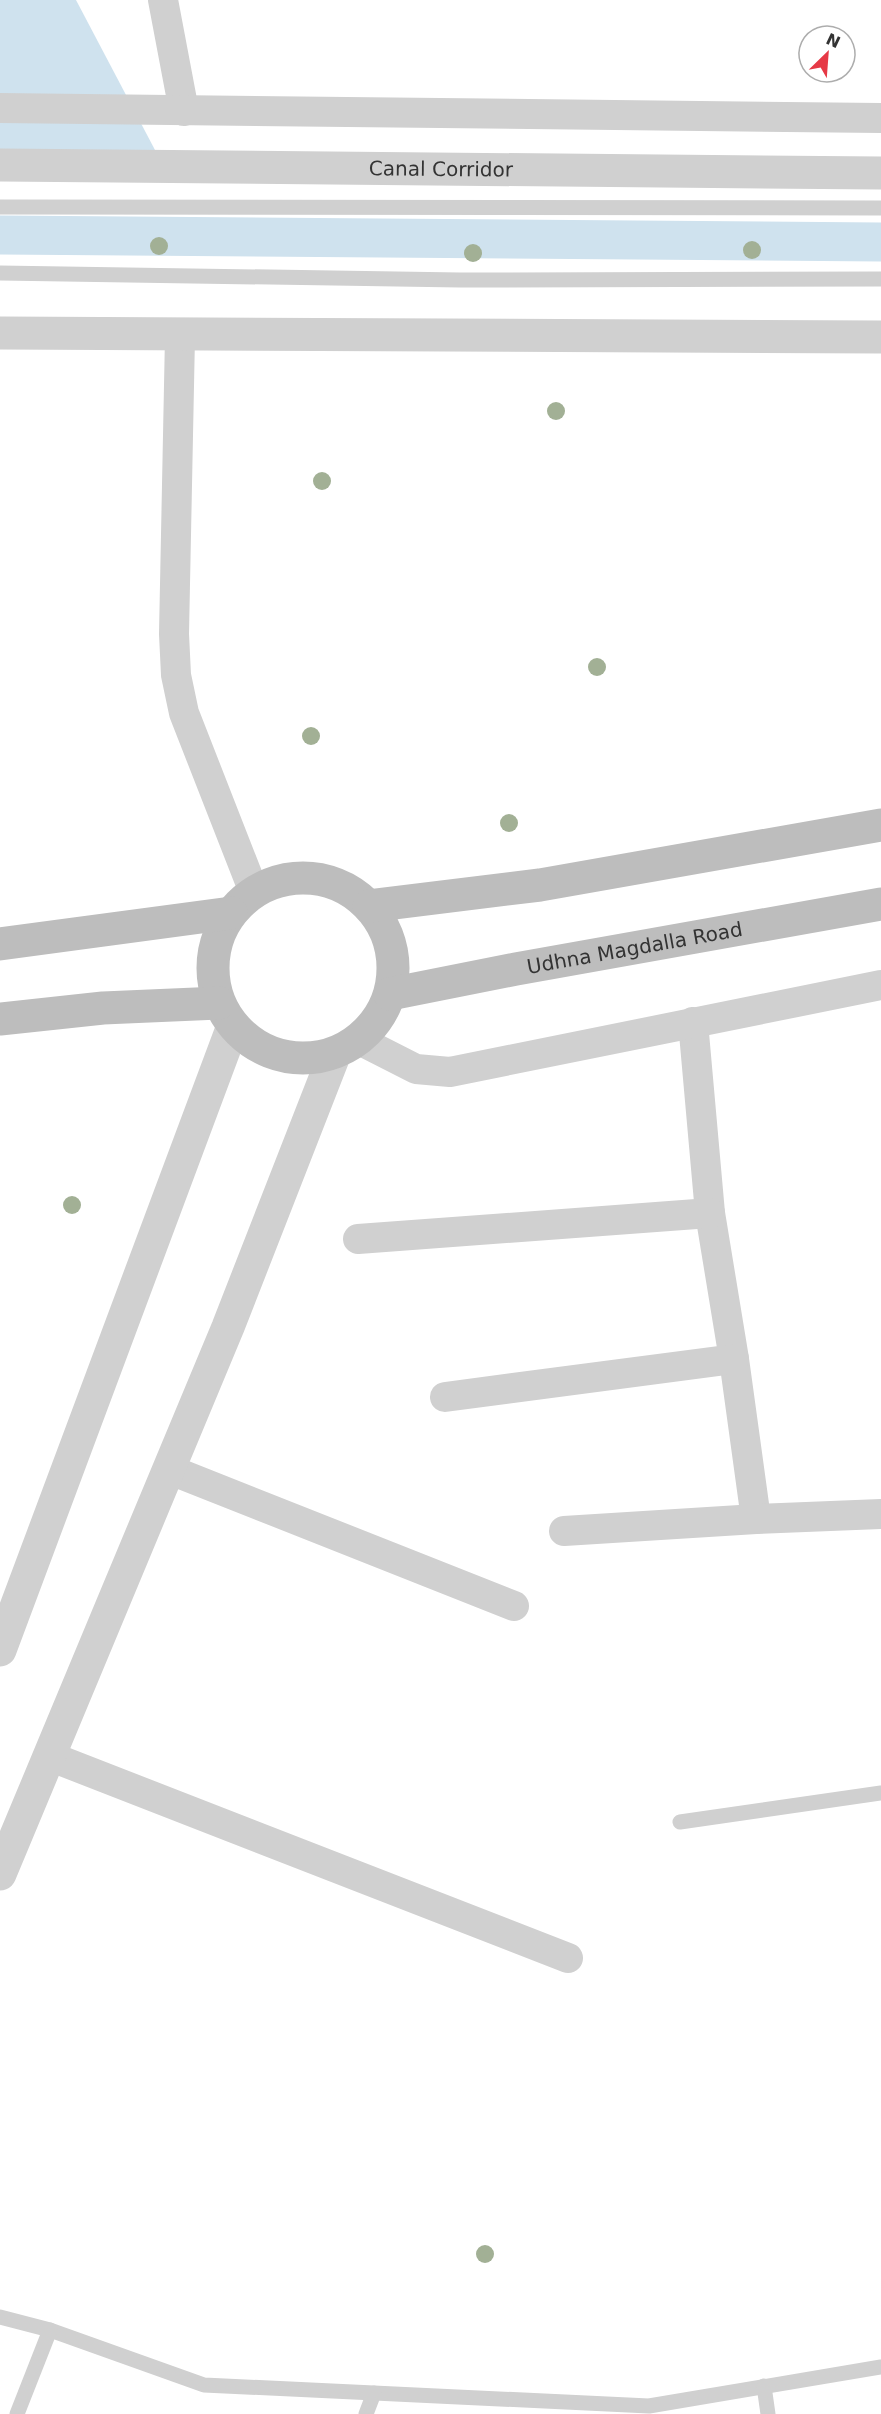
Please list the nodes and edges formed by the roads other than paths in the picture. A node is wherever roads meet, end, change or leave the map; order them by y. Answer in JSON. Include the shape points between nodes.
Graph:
{"nodes":[{"id":1,"x":163,"y":0,"type":"edge"},
{"id":2,"x":0,"y":108,"type":"edge"},
{"id":3,"x":184,"y":111,"type":"junction"},
{"id":4,"x":881,"y":118,"type":"edge"},
{"id":5,"x":0,"y":165,"type":"edge"},
{"id":6,"x":881,"y":173,"type":"edge"},
{"id":7,"x":0,"y":207,"type":"edge"},
{"id":8,"x":881,"y":208,"type":"edge"},
{"id":9,"x":0,"y":273,"type":"edge"},
{"id":10,"x":881,"y":279,"type":"edge"},
{"id":11,"x":0,"y":333,"type":"edge"},
{"id":12,"x":180,"y":336,"type":"junction"},
{"id":13,"x":881,"y":338,"type":"edge"},
{"id":14,"x":881,"y":825,"type":"edge"},
{"id":15,"x":242,"y":902,"type":"junction"},
{"id":16,"x":881,"y":904,"type":"edge"},
{"id":17,"x":369,"y":906,"type":"junction"},
{"id":18,"x":0,"y":944,"type":"edge"},
{"id":19,"x":881,"y":985,"type":"edge"},
{"id":20,"x":390,"y":994,"type":"junction"},
{"id":21,"x":226,"y":1014,"type":"junction"},
{"id":22,"x":0,"y":1019,"type":"edge"},
{"id":23,"x":693,"y":1022,"type":"junction"},
{"id":24,"x":347,"y":1046,"type":"junction"},
{"id":25,"x":710,"y":1213,"type":"junction"},
{"id":26,"x":358,"y":1239,"type":"dead end"},
{"id":27,"x":734,"y":1359,"type":"junction"},
{"id":28,"x":445,"y":1397,"type":"dead end"},
{"id":29,"x":168,"y":1469,"type":"junction"},
{"id":30,"x":881,"y":1514,"type":"edge"},
{"id":31,"x":756,"y":1519,"type":"junction"},
{"id":32,"x":564,"y":1531,"type":"dead end"},
{"id":33,"x":514,"y":1606,"type":"dead end"},
{"id":34,"x":0,"y":1650,"type":"edge"},
{"id":35,"x":49,"y":1756,"type":"junction"},
{"id":36,"x":881,"y":1793,"type":"edge"},
{"id":37,"x":680,"y":1822,"type":"dead end"},
{"id":38,"x":0,"y":1874,"type":"edge"},
{"id":39,"x":568,"y":1958,"type":"dead end"},
{"id":40,"x":0,"y":2317,"type":"edge"},
{"id":41,"x":50,"y":2330,"type":"junction"},
{"id":42,"x":881,"y":2367,"type":"edge"},
{"id":43,"x":764,"y":2386,"type":"junction"},
{"id":44,"x":374,"y":2393,"type":"junction"},
{"id":45,"x":632,"y":2409,"type":"edge"},
{"id":46,"x":17,"y":2414,"type":"edge"},
{"id":47,"x":366,"y":2414,"type":"edge"},
{"id":48,"x":768,"y":2414,"type":"edge"}],
"edges":[{"from":1,"to":3,"type":"street"},
{"from":2,"to":3,"type":"street"},
{"from":3,"to":4,"type":"street"},
{"from":5,"to":6,"type":"street","name":"Canal Corridor"},
{"from":7,"to":8,"type":"lane"},
{"from":9,"to":10,"type":"lane","via":[[460,280]]},
{"from":11,"to":12,"type":"street"},
{"from":12,"to":13,"type":"street"},
{"from":12,"to":15,"type":"street","via":[[176,675]]},
{"from":14,"to":17,"type":"main road","via":[[540,885]]},
{"from":15,"to":17,"type":"main road","via":[[283,880],[314,878],[345,888]]},
{"from":15,"to":18,"type":"main road"},
{"from":15,"to":21,"type":"main road","via":[[216,941],[212,972]]},
{"from":16,"to":20,"type":"main road","name":"Udhna Magdalla Road"},
{"from":17,"to":20,"type":"main road","via":[[387,933],[394,963]]},
{"from":19,"to":23,"type":"street"},
{"from":20,"to":24,"type":"main road","via":[[378,1020]]},
{"from":21,"to":22,"type":"main road","via":[[103,1008]]},
{"from":21,"to":24,"type":"main road","via":[[255,1044],[280,1056],[308,1059]]},
{"from":21,"to":34,"type":"street"},
{"from":23,"to":24,"type":"street","via":[[450,1072],[416,1070]]},
{"from":23,"to":25,"type":"street"},
{"from":24,"to":29,"type":"street"},
{"from":25,"to":26,"type":"street"},
{"from":25,"to":27,"type":"street"},
{"from":27,"to":28,"type":"street"},
{"from":27,"to":31,"type":"street"},
{"from":29,"to":33,"type":"street"},
{"from":29,"to":35,"type":"street"},
{"from":30,"to":31,"type":"street"},
{"from":31,"to":32,"type":"street"},
{"from":35,"to":38,"type":"street"},
{"from":35,"to":39,"type":"street"},
{"from":36,"to":37,"type":"lane"},
{"from":40,"to":41,"type":"lane"},
{"from":41,"to":44,"type":"lane","via":[[204,2385]]},
{"from":41,"to":46,"type":"lane"},
{"from":42,"to":43,"type":"lane"},
{"from":43,"to":45,"type":"lane"},
{"from":43,"to":48,"type":"lane"},
{"from":44,"to":45,"type":"lane"},
{"from":44,"to":47,"type":"lane"}]}
